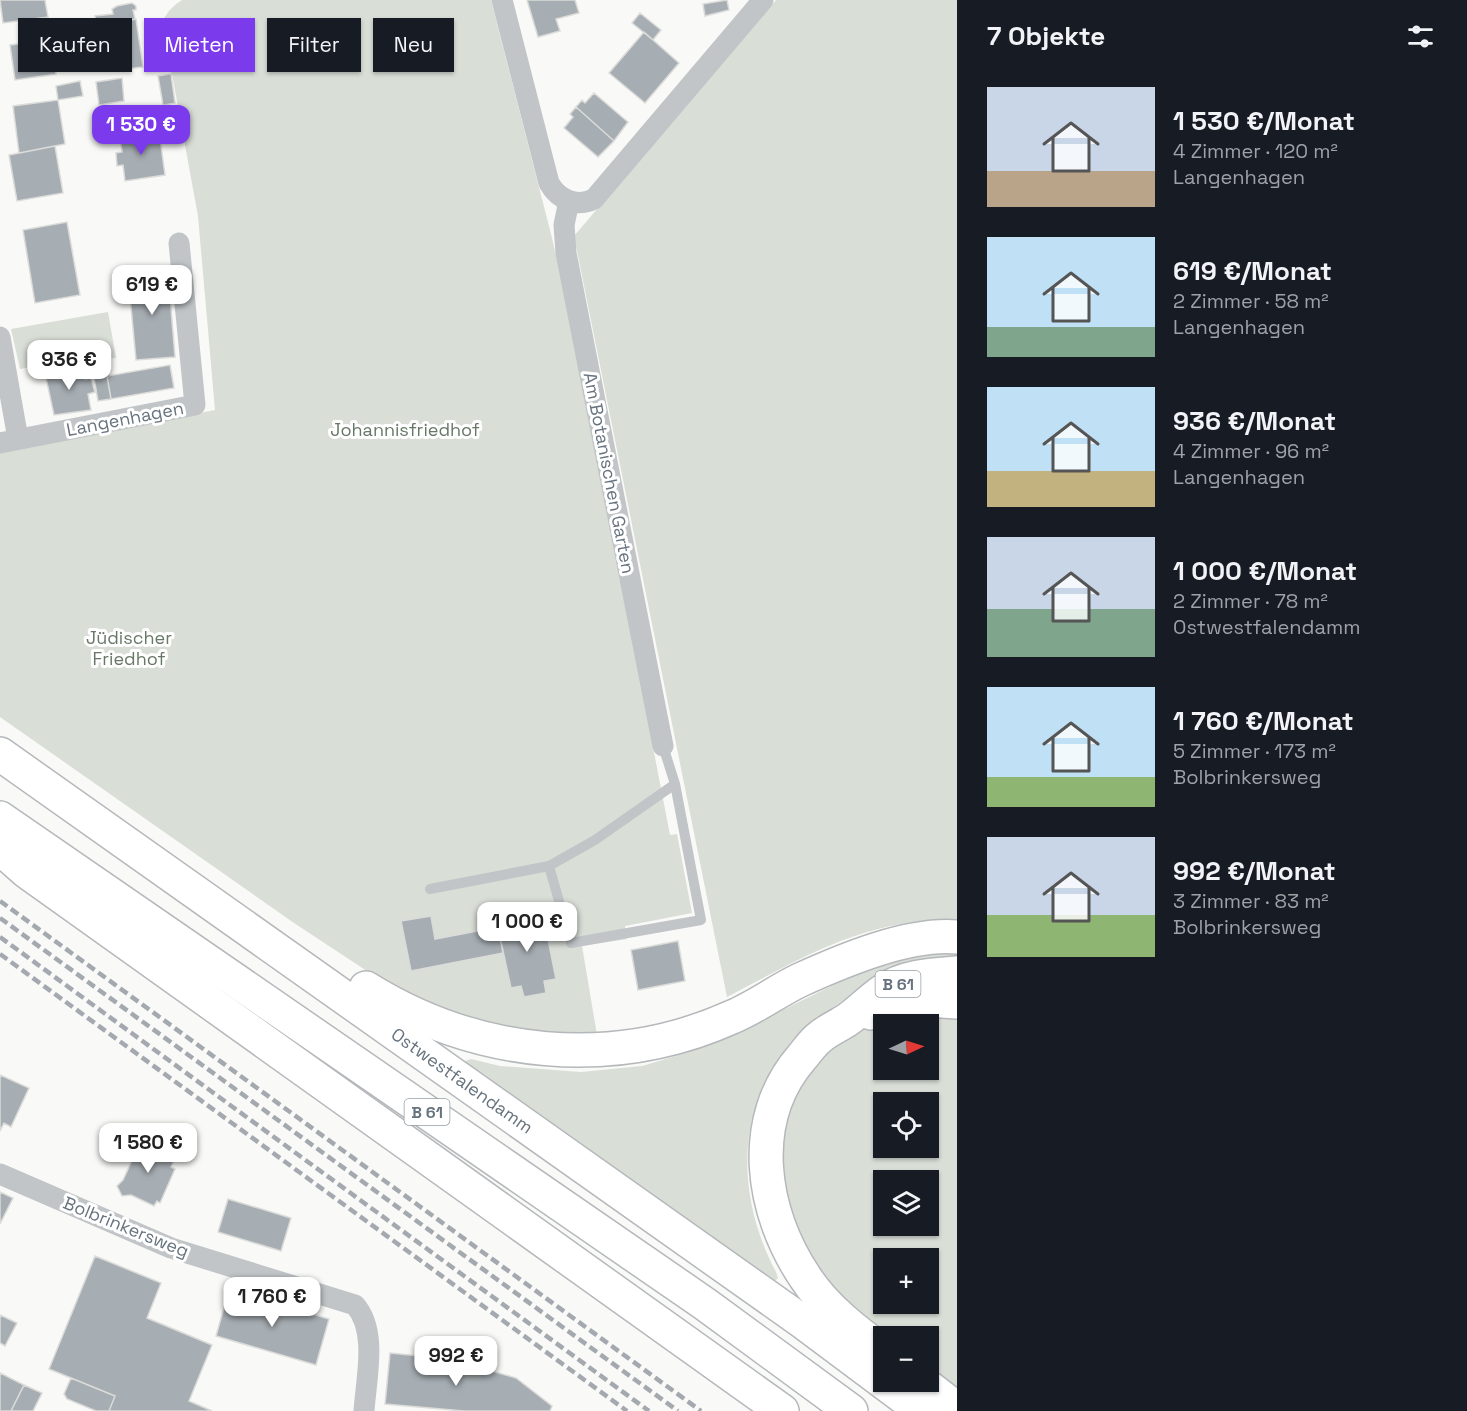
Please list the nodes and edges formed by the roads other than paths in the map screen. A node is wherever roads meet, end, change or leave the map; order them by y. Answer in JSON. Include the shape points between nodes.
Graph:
{"nodes":[{"id":1,"x":502,"y":0,"type":"edge"},
{"id":2,"x":763,"y":0,"type":"edge"},
{"id":3,"x":569,"y":201,"type":"junction"},
{"id":4,"x":179,"y":243,"type":"dead end"},
{"id":5,"x":0,"y":337,"type":"edge"},
{"id":6,"x":9,"y":441,"type":"edge"},
{"id":7,"x":663,"y":746,"type":"joint"},
{"id":8,"x":0,"y":754,"type":"edge"},
{"id":9,"x":675,"y":784,"type":"junction"},
{"id":10,"x":0,"y":818,"type":"edge"},
{"id":11,"x":0,"y":848,"type":"edge"},
{"id":12,"x":549,"y":866,"type":"junction"},
{"id":13,"x":167,"y":870,"type":"junction"},
{"id":14,"x":430,"y":890,"type":"dead end"},
{"id":15,"x":957,"y":937,"type":"edge"},
{"id":16,"x":957,"y":973,"type":"edge"},
{"id":17,"x":957,"y":1002,"type":"edge"},
{"id":18,"x":849,"y":1019,"type":"junction"},
{"id":19,"x":0,"y":1174,"type":"edge"},
{"id":20,"x":873,"y":1343,"type":"edge"},
{"id":21,"x":935,"y":1392,"type":"edge"},
{"id":22,"x":957,"y":1409,"type":"edge"},
{"id":23,"x":364,"y":1411,"type":"edge"},
{"id":24,"x":782,"y":1411,"type":"edge"},
{"id":25,"x":851,"y":1411,"type":"edge"},
{"id":26,"x":922,"y":1411,"type":"edge"}],
"edges":[{"from":1,"to":3,"type":"street","via":[[549,183]]},
{"from":2,"to":3,"type":"street","via":[[594,199]]},
{"from":3,"to":7,"type":"street","name":"Am Botanischen Garten","via":[[564,225],[566,254]]},
{"from":4,"to":6,"type":"street","name":"Langenhagen","via":[[195,405]]},
{"from":5,"to":6,"type":"street"},
{"from":7,"to":9,"type":"lane"},
{"from":8,"to":13,"type":"highway","name":"Ostwestfalendamm","number":"B 61"},
{"from":9,"to":12,"type":"lane","via":[[595,840]]},
{"from":9,"to":12,"type":"lane","via":[[701,920],[571,943]]},
{"from":10,"to":25,"type":"highway","number":"B 61","via":[[705,1304]]},
{"from":11,"to":24,"type":"highway","number":"B 61","via":[[26,871]]},
{"from":12,"to":14,"type":"lane"},
{"from":13,"to":15,"type":"highway","number":"B 61","via":[[234,898],[396,1007],[495,1043],[535,1049],[589,1051],[660,1043],[732,1017],[800,980],[868,954],[909,940]]},
{"from":13,"to":26,"type":"highway","name":"Ostwestfalendamm","number":"B 61"},
{"from":16,"to":18,"type":"highway","number":"B 61","via":[[922,975],[885,990]]},
{"from":17,"to":18,"type":"highway","number":"B 61","via":[[927,1000]]},
{"from":18,"to":20,"type":"highway","number":"B 61","via":[[819,1037],[781,1085],[771,1111],[766,1152],[769,1197],[781,1235],[805,1278],[838,1315]]},
{"from":19,"to":23,"type":"street","name":"Bolbrinkersweg","via":[[171,1248],[355,1305],[364,1317],[368,1334]]},
{"from":21,"to":22,"type":"highway"}]}
